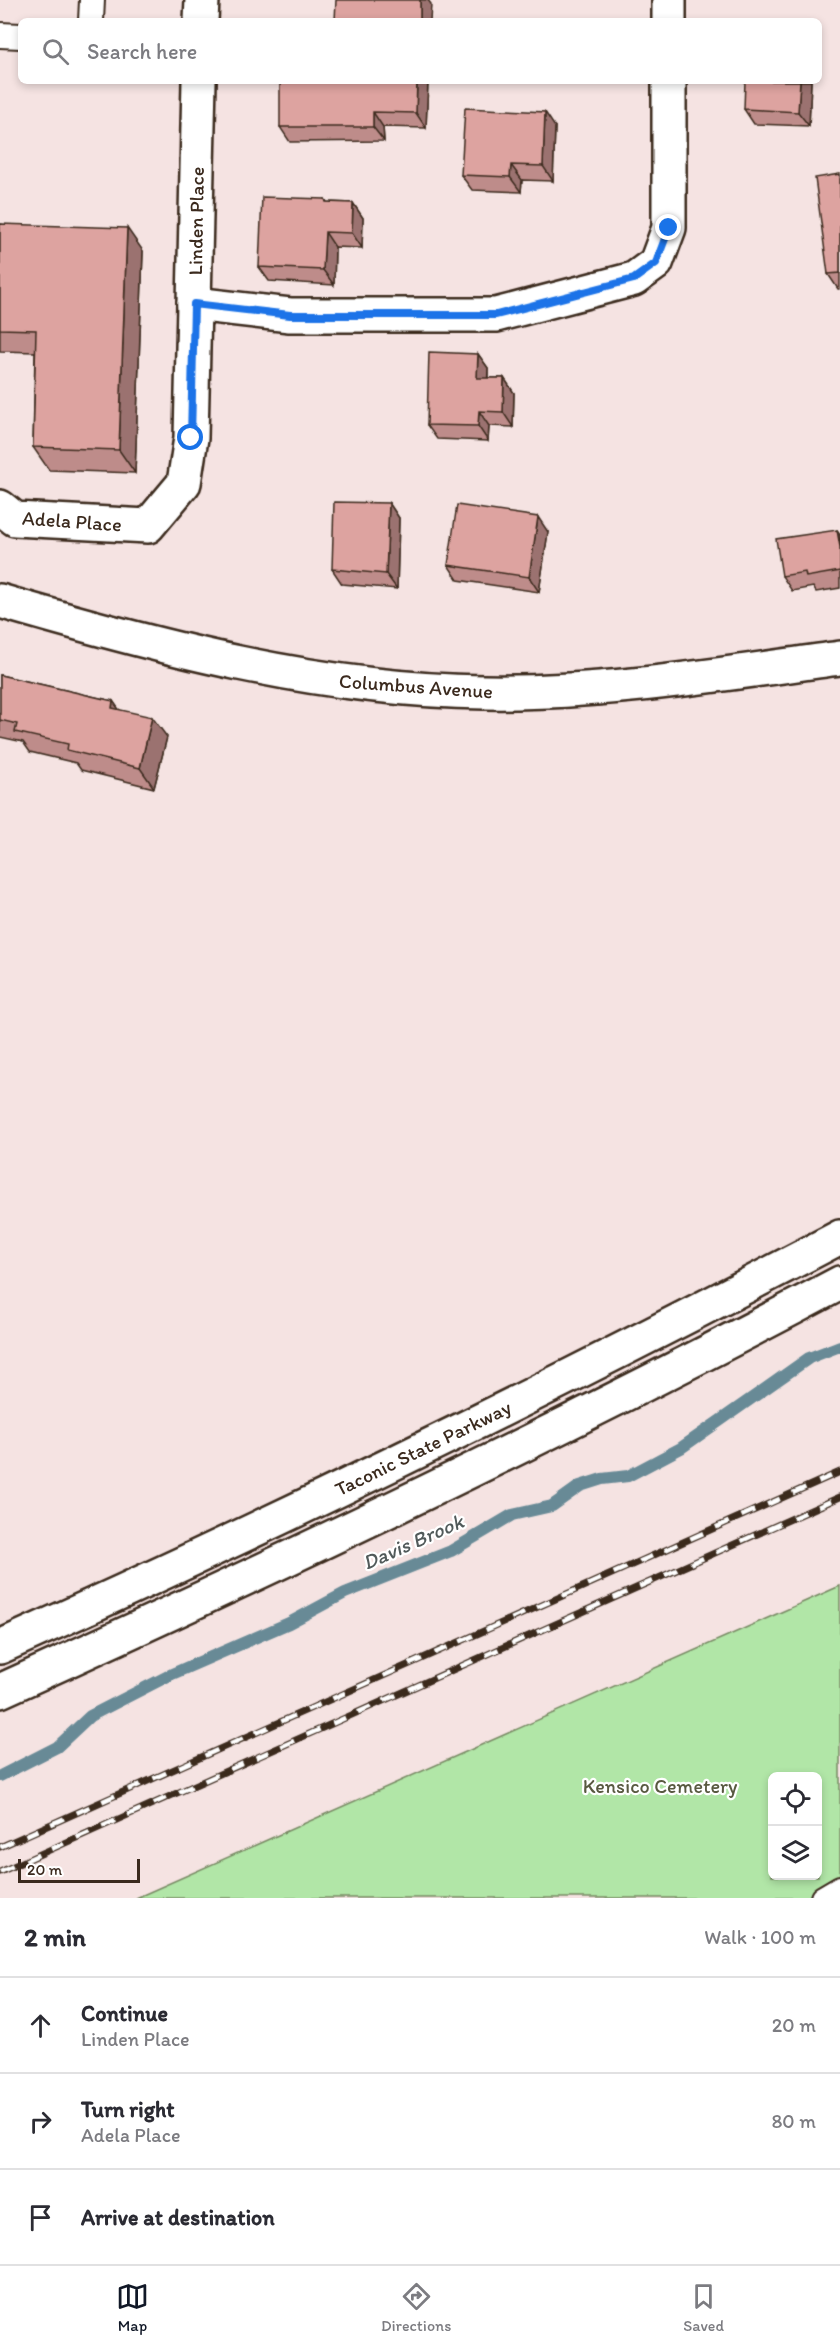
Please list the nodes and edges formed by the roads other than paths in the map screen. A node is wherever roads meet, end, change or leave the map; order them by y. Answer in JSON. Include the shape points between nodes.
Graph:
{"nodes":[{"id":1,"x":92,"y":0,"type":"edge"},
{"id":2,"x":202,"y":0,"type":"edge"},
{"id":3,"x":669,"y":0,"type":"edge"},
{"id":4,"x":91,"y":18,"type":"edge"},
{"id":5,"x":201,"y":18,"type":"edge"},
{"id":6,"x":669,"y":18,"type":"edge"},
{"id":7,"x":0,"y":35,"type":"edge"},
{"id":8,"x":18,"y":36,"type":"edge"},
{"id":9,"x":200,"y":84,"type":"edge"},
{"id":10,"x":669,"y":84,"type":"edge"},
{"id":11,"x":194,"y":304,"type":"junction"},
{"id":12,"x":0,"y":507,"type":"edge"},
{"id":13,"x":148,"y":526,"type":"joint"},
{"id":14,"x":0,"y":601,"type":"edge"},
{"id":15,"x":840,"y":658,"type":"edge"},
{"id":16,"x":840,"y":1237,"type":"edge"},
{"id":17,"x":840,"y":1283,"type":"edge"},
{"id":18,"x":0,"y":1647,"type":"edge"},
{"id":19,"x":0,"y":1691,"type":"edge"},
{"id":20,"x":840,"y":1888,"type":"edge"},
{"id":21,"x":823,"y":1898,"type":"edge"}],
"edges":[{"from":1,"to":4,"type":"lane"},
{"from":2,"to":5,"type":"main road"},
{"from":3,"to":6,"type":"main road"},
{"from":7,"to":8,"type":"lane"},
{"from":9,"to":11,"type":"main road","name":"Linden Place"},
{"from":10,"to":11,"type":"main road","via":[[669,228],[656,263],[634,279],[496,315],[290,315]]},
{"from":11,"to":13,"type":"main road","name":"Linden Place","via":[[191,438],[184,483]]},
{"from":12,"to":13,"type":"main road","name":"Adela Place","via":[[15,519]]},
{"from":14,"to":15,"type":"main road","name":"Columbus Avenue","via":[[244,665],[403,688],[483,692],[576,690]]},
{"from":16,"to":18,"type":"main road","name":"Taconic State Parkway","via":[[462,1430]]},
{"from":17,"to":19,"type":"main road","name":"Taconic State Parkway","via":[[481,1466]]},
{"from":20,"to":21,"type":"lane"}]}
